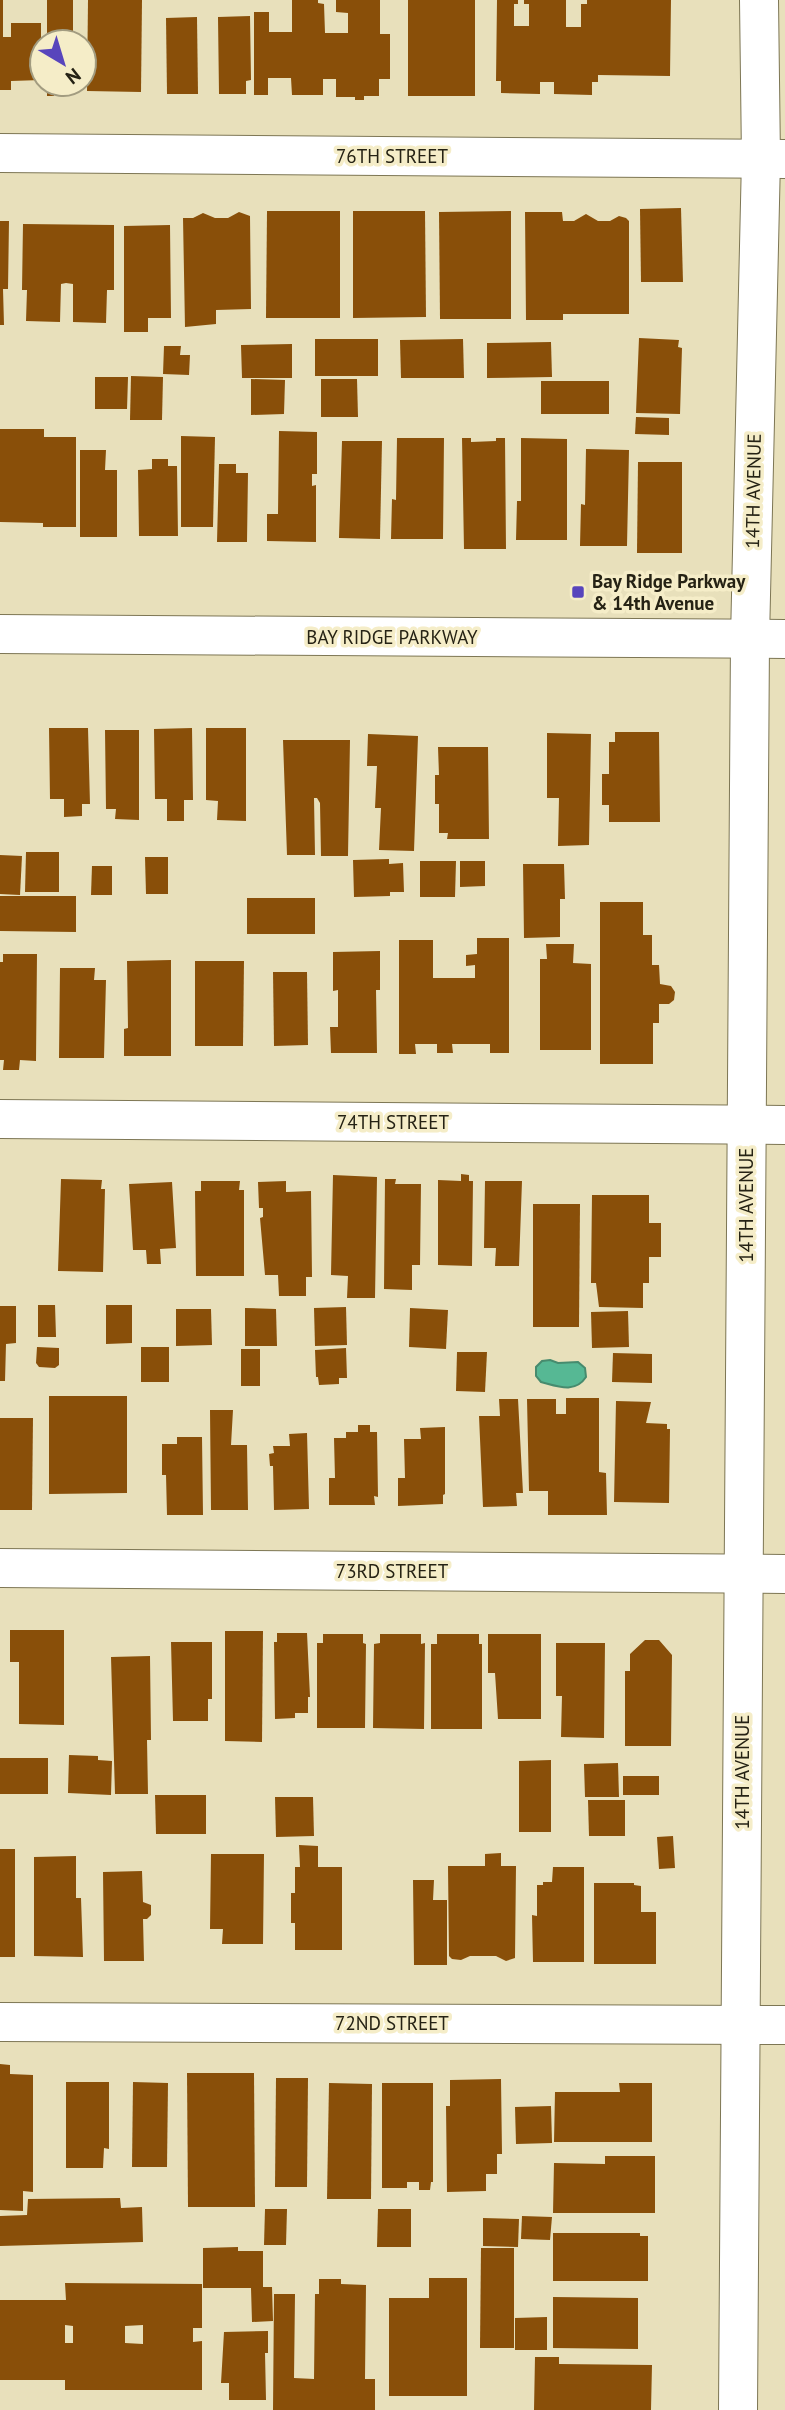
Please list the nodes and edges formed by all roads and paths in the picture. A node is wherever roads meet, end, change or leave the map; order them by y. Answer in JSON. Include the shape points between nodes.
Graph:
{"nodes":[{"id":1,"x":759,"y":0,"type":"edge"},
{"id":2,"x":0,"y":153,"type":"edge"},
{"id":3,"x":773,"y":159,"type":"edge"},
{"id":4,"x":0,"y":634,"type":"edge"},
{"id":5,"x":767,"y":639,"type":"edge"},
{"id":6,"x":0,"y":1119,"type":"edge"},
{"id":7,"x":747,"y":1125,"type":"junction"},
{"id":8,"x":785,"y":1125,"type":"edge"},
{"id":9,"x":0,"y":1569,"type":"edge"},
{"id":10,"x":744,"y":1574,"type":"junction"},
{"id":11,"x":785,"y":1574,"type":"edge"},
{"id":12,"x":0,"y":2022,"type":"edge"},
{"id":13,"x":741,"y":2025,"type":"junction"},
{"id":14,"x":785,"y":2025,"type":"edge"},
{"id":15,"x":738,"y":2410,"type":"edge"}],
"edges":[{"from":1,"to":3,"type":"main road","name":"14TH AVENUE"},
{"from":2,"to":3,"type":"main road","name":"76TH STREET"},
{"from":3,"to":5,"type":"main road","name":"14TH AVENUE"},
{"from":4,"to":5,"type":"main road","name":"BAY RIDGE PARKWAY"},
{"from":5,"to":7,"type":"main road","name":"14TH AVENUE"},
{"from":6,"to":7,"type":"main road","name":"74TH STREET"},
{"from":7,"to":8,"type":"main road","name":"74TH STREET"},
{"from":7,"to":10,"type":"main road","name":"14TH AVENUE"},
{"from":9,"to":10,"type":"main road","name":"73RD STREET"},
{"from":10,"to":11,"type":"main road","name":"73RD STREET"},
{"from":10,"to":13,"type":"main road","name":"14TH AVENUE"},
{"from":12,"to":13,"type":"main road","name":"72ND STREET"},
{"from":13,"to":14,"type":"main road","name":"72ND STREET"},
{"from":13,"to":15,"type":"main road","name":"14TH AVENUE"}]}
